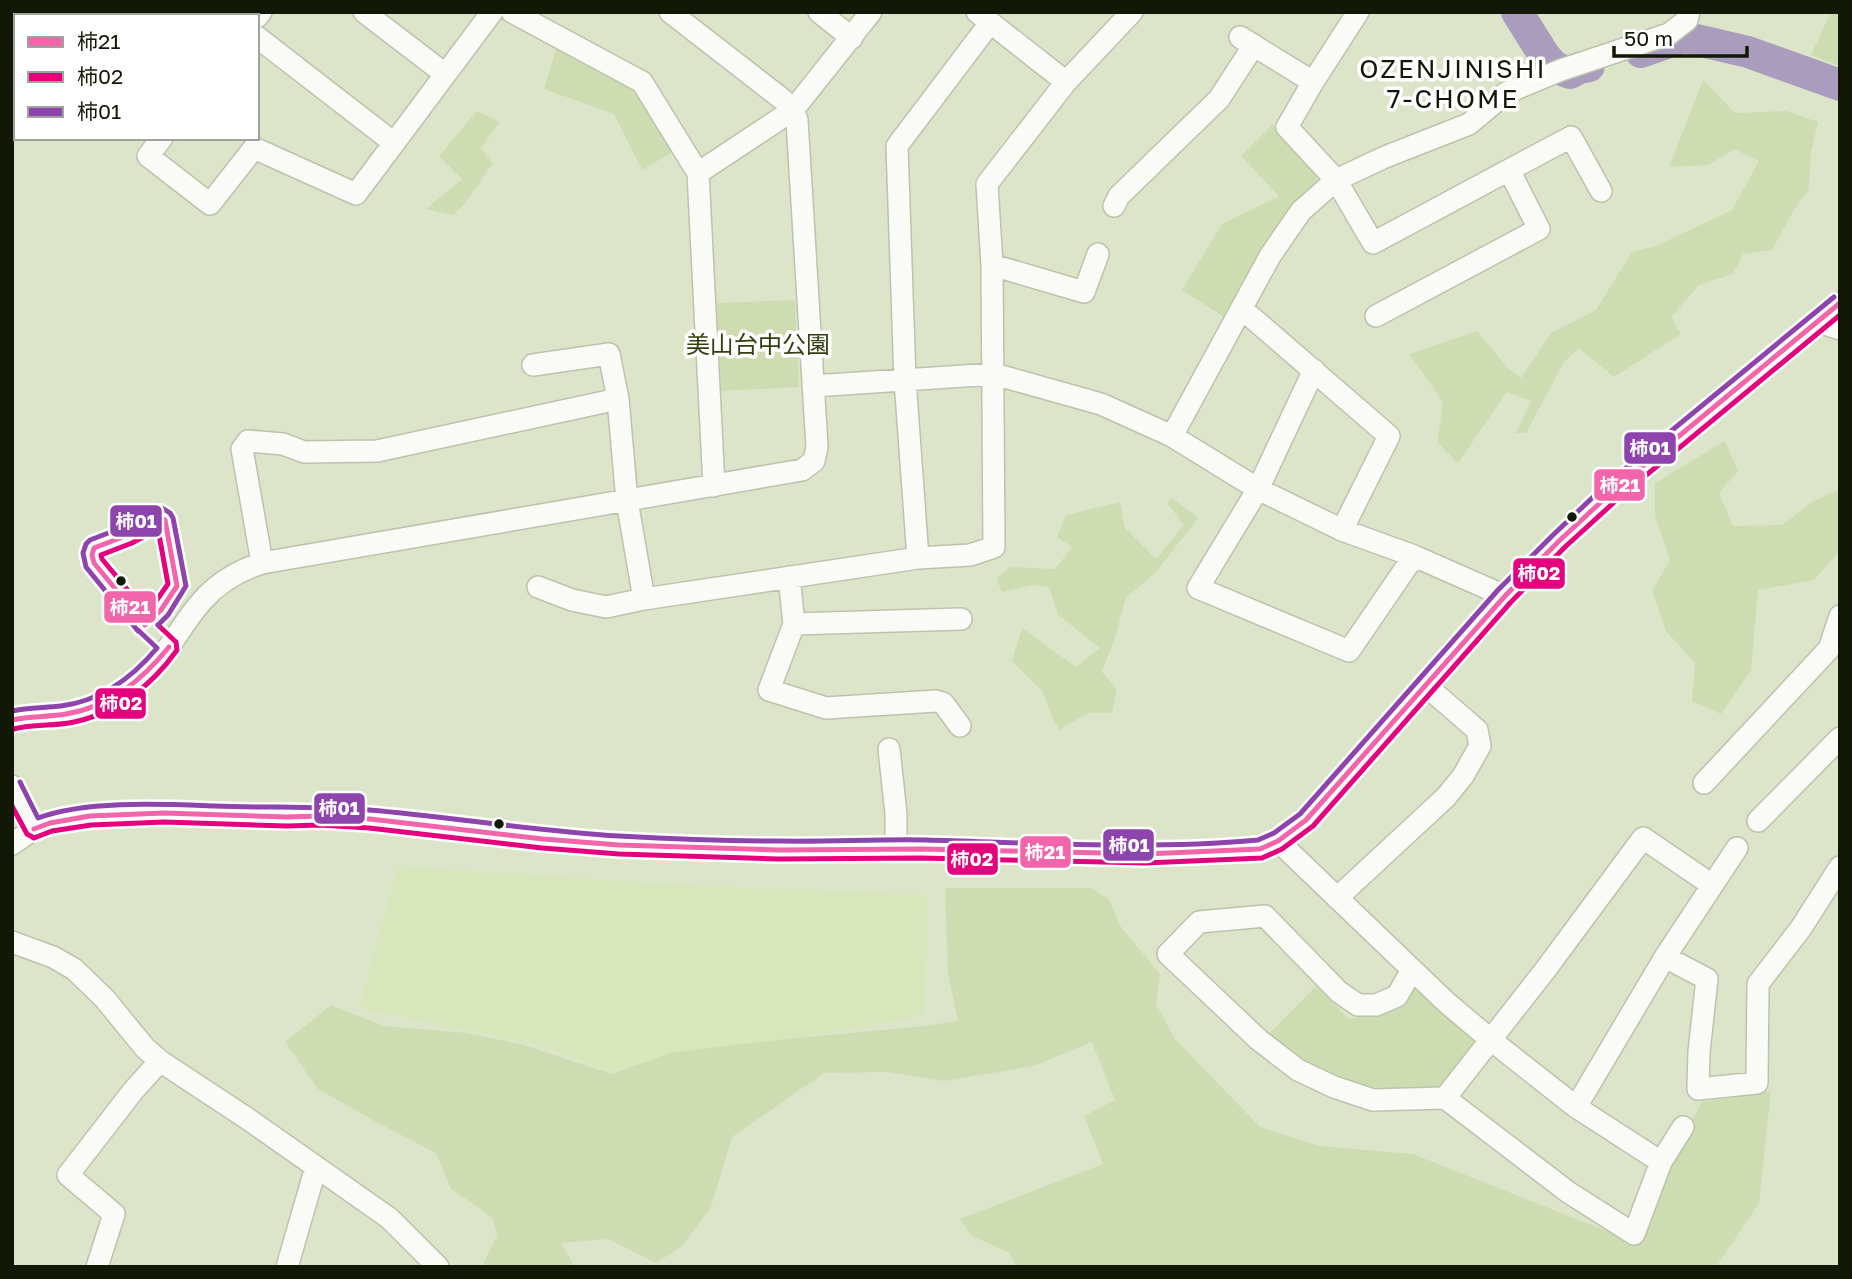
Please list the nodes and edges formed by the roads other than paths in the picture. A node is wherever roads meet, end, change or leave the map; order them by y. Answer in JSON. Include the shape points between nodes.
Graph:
{"nodes":[{"id":1,"x":364,"y":12,"type":"edge"},
{"id":2,"x":492,"y":12,"type":"edge"},
{"id":3,"x":512,"y":12,"type":"edge"},
{"id":4,"x":670,"y":12,"type":"edge"},
{"id":5,"x":819,"y":12,"type":"edge"},
{"id":6,"x":871,"y":12,"type":"edge"},
{"id":7,"x":1132,"y":12,"type":"edge"},
{"id":8,"x":1357,"y":12,"type":"edge"},
{"id":9,"x":1689,"y":12,"type":"edge"},
{"id":10,"x":983,"y":18,"type":"edge"},
{"id":11,"x":852,"y":38,"type":"junction"},
{"id":12,"x":259,"y":39,"type":"edge"},
{"id":13,"x":445,"y":74,"type":"junction"},
{"id":14,"x":1066,"y":82,"type":"junction"},
{"id":15,"x":1313,"y":82,"type":"junction"},
{"id":16,"x":793,"y":110,"type":"junction"},
{"id":17,"x":160,"y":140,"type":"edge"},
{"id":18,"x":394,"y":143,"type":"junction"},
{"id":19,"x":1509,"y":170,"type":"junction"},
{"id":20,"x":698,"y":173,"type":"junction"},
{"id":21,"x":1336,"y":180,"type":"junction"},
{"id":22,"x":1601,"y":191,"type":"dead end"},
{"id":23,"x":1114,"y":206,"type":"dead end"},
{"id":24,"x":1098,"y":254,"type":"dead end"},
{"id":25,"x":992,"y":265,"type":"junction"},
{"id":26,"x":1840,"y":303,"type":"edge"},
{"id":27,"x":1242,"y":309,"type":"junction"},
{"id":28,"x":1376,"y":316,"type":"dead end"},
{"id":29,"x":1819,"y":322,"type":"junction"},
{"id":30,"x":1840,"y":330,"type":"edge"},
{"id":31,"x":533,"y":365,"type":"dead end"},
{"id":32,"x":1314,"y":370,"type":"junction"},
{"id":33,"x":994,"y":374,"type":"junction"},
{"id":34,"x":905,"y":380,"type":"junction"},
{"id":35,"x":813,"y":386,"type":"junction"},
{"id":36,"x":618,"y":399,"type":"junction"},
{"id":37,"x":1171,"y":436,"type":"junction"},
{"id":38,"x":714,"y":486,"type":"junction"},
{"id":39,"x":1258,"y":489,"type":"junction"},
{"id":40,"x":627,"y":500,"type":"junction"},
{"id":41,"x":1342,"y":530,"type":"junction"},
{"id":42,"x":1414,"y":556,"type":"junction"},
{"id":43,"x":918,"y":558,"type":"junction"},
{"id":44,"x":262,"y":562,"type":"junction"},
{"id":45,"x":789,"y":577,"type":"junction"},
{"id":46,"x":538,"y":587,"type":"dead end"},
{"id":47,"x":1505,"y":596,"type":"junction"},
{"id":48,"x":644,"y":599,"type":"junction"},
{"id":49,"x":1840,"y":616,"type":"edge"},
{"id":50,"x":961,"y":619,"type":"dead end"},
{"id":51,"x":794,"y":624,"type":"junction"},
{"id":52,"x":1426,"y":685,"type":"junction"},
{"id":53,"x":12,"y":720,"type":"edge"},
{"id":54,"x":960,"y":726,"type":"dead end"},
{"id":55,"x":1840,"y":738,"type":"edge"},
{"id":56,"x":889,"y":749,"type":"dead end"},
{"id":57,"x":1704,"y":783,"type":"dead end"},
{"id":58,"x":12,"y":786,"type":"edge"},
{"id":59,"x":1758,"y":821,"type":"dead end"},
{"id":60,"x":34,"y":829,"type":"junction"},
{"id":61,"x":1278,"y":841,"type":"junction"},
{"id":62,"x":12,"y":844,"type":"edge"},
{"id":63,"x":1737,"y":848,"type":"dead end"},
{"id":64,"x":896,"y":849,"type":"junction"},
{"id":65,"x":1840,"y":867,"type":"edge"},
{"id":66,"x":1712,"y":885,"type":"junction"},
{"id":67,"x":1336,"y":898,"type":"junction"},
{"id":68,"x":12,"y":942,"type":"edge"},
{"id":69,"x":1665,"y":957,"type":"junction"},
{"id":70,"x":1412,"y":970,"type":"junction"},
{"id":71,"x":1491,"y":1040,"type":"junction"},
{"id":72,"x":160,"y":1061,"type":"junction"},
{"id":73,"x":1445,"y":1098,"type":"junction"},
{"id":74,"x":1576,"y":1107,"type":"junction"},
{"id":75,"x":1683,"y":1127,"type":"dead end"},
{"id":76,"x":1661,"y":1162,"type":"junction"},
{"id":77,"x":316,"y":1167,"type":"junction"},
{"id":78,"x":97,"y":1267,"type":"edge"},
{"id":79,"x":287,"y":1267,"type":"edge"},
{"id":80,"x":438,"y":1267,"type":"edge"}],
"edges":[{"from":1,"to":13,"type":"street"},
{"from":2,"to":13,"type":"street"},
{"from":3,"to":20,"type":"street","via":[[642,82]]},
{"from":4,"to":16,"type":"street"},
{"from":5,"to":11,"type":"street"},
{"from":6,"to":11,"type":"street"},
{"from":7,"to":14,"type":"street"},
{"from":8,"to":15,"type":"street"},
{"from":9,"to":21,"type":"street","via":[[1687,20],[1669,34],[1506,93],[1469,124]]},
{"from":10,"to":14,"type":"street"},
{"from":10,"to":34,"type":"street","via":[[897,146]]},
{"from":11,"to":16,"type":"street"},
{"from":12,"to":18,"type":"street"},
{"from":13,"to":18,"type":"street"},
{"from":14,"to":25,"type":"street","via":[[987,184]]},
{"from":15,"to":21,"type":"street","via":[[1287,127]]},
{"from":15,"to":23,"type":"street","via":[[1247,41],[1219,99]]},
{"from":16,"to":20,"type":"street"},
{"from":16,"to":35,"type":"street","via":[[799,133]]},
{"from":17,"to":18,"type":"street","via":[[148,156],[210,204],[254,148],[356,194]]},
{"from":19,"to":21,"type":"street","via":[[1373,243]]},
{"from":19,"to":22,"type":"street","via":[[1572,138]]},
{"from":19,"to":28,"type":"street","via":[[1539,229]]},
{"from":20,"to":38,"type":"street"},
{"from":21,"to":27,"type":"street","via":[[1301,211]]},
{"from":24,"to":25,"type":"street","via":[[1084,292]]},
{"from":25,"to":33,"type":"street"},
{"from":26,"to":29,"type":"street"},
{"from":27,"to":32,"type":"street"},
{"from":27,"to":37,"type":"street"},
{"from":29,"to":30,"type":"street"},
{"from":29,"to":47,"type":"street","via":[[1615,489]]},
{"from":31,"to":36,"type":"street","via":[[610,354]]},
{"from":32,"to":39,"type":"street"},
{"from":32,"to":41,"type":"street","via":[[1389,436]]},
{"from":33,"to":34,"type":"street"},
{"from":33,"to":37,"type":"street","via":[[1101,404]]},
{"from":33,"to":43,"type":"street","via":[[994,547],[970,555]]},
{"from":34,"to":35,"type":"street"},
{"from":34,"to":43,"type":"street"},
{"from":35,"to":38,"type":"street","via":[[814,461],[802,470]]},
{"from":36,"to":40,"type":"street"},
{"from":36,"to":44,"type":"street","via":[[377,452],[304,452],[283,444],[248,442],[242,449]]},
{"from":37,"to":39,"type":"street"},
{"from":38,"to":40,"type":"street"},
{"from":39,"to":41,"type":"street"},
{"from":39,"to":42,"type":"street","via":[[1198,588],[1349,650]]},
{"from":40,"to":44,"type":"street"},
{"from":40,"to":48,"type":"street"},
{"from":41,"to":42,"type":"street"},
{"from":42,"to":47,"type":"street"},
{"from":43,"to":45,"type":"street"},
{"from":44,"to":53,"type":"street","via":[[246,568],[201,601],[159,660],[111,700],[66,715]]},
{"from":45,"to":48,"type":"street"},
{"from":45,"to":51,"type":"street"},
{"from":46,"to":48,"type":"street","via":[[606,607]]},
{"from":47,"to":52,"type":"street"},
{"from":49,"to":57,"type":"street","via":[[1829,649]]},
{"from":50,"to":51,"type":"street"},
{"from":51,"to":54,"type":"street","via":[[769,690],[826,708],[936,701],[943,703]]},
{"from":52,"to":61,"type":"street","via":[[1306,820]]},
{"from":52,"to":67,"type":"street","via":[[1477,730],[1480,746],[1446,797]]},
{"from":55,"to":59,"type":"street"},
{"from":56,"to":64,"type":"street"},
{"from":58,"to":60,"type":"street"},
{"from":60,"to":62,"type":"street"},
{"from":60,"to":64,"type":"street","via":[[90,816],[320,816],[619,845]]},
{"from":61,"to":64,"type":"street","via":[[1260,849],[1145,854]]},
{"from":61,"to":67,"type":"street"},
{"from":63,"to":66,"type":"street"},
{"from":65,"to":69,"type":"street","via":[[1758,984],[1757,1083],[1698,1089],[1707,979]]},
{"from":66,"to":69,"type":"street"},
{"from":66,"to":71,"type":"street","via":[[1643,838]]},
{"from":67,"to":70,"type":"street"},
{"from":68,"to":72,"type":"street","via":[[74,969]]},
{"from":69,"to":74,"type":"street"},
{"from":70,"to":71,"type":"street"},
{"from":70,"to":73,"type":"street","via":[[1397,996],[1376,1005],[1358,1005],[1339,992],[1265,916],[1199,922],[1168,954],[1259,1040],[1298,1070],[1373,1100]]},
{"from":71,"to":73,"type":"street"},
{"from":71,"to":74,"type":"street"},
{"from":72,"to":77,"type":"street"},
{"from":72,"to":78,"type":"street","via":[[68,1175],[114,1214]]},
{"from":73,"to":76,"type":"street","via":[[1568,1192],[1634,1234]]},
{"from":74,"to":76,"type":"street"},
{"from":75,"to":76,"type":"street"},
{"from":77,"to":79,"type":"street"},
{"from":77,"to":80,"type":"street","via":[[389,1219]]}]}
